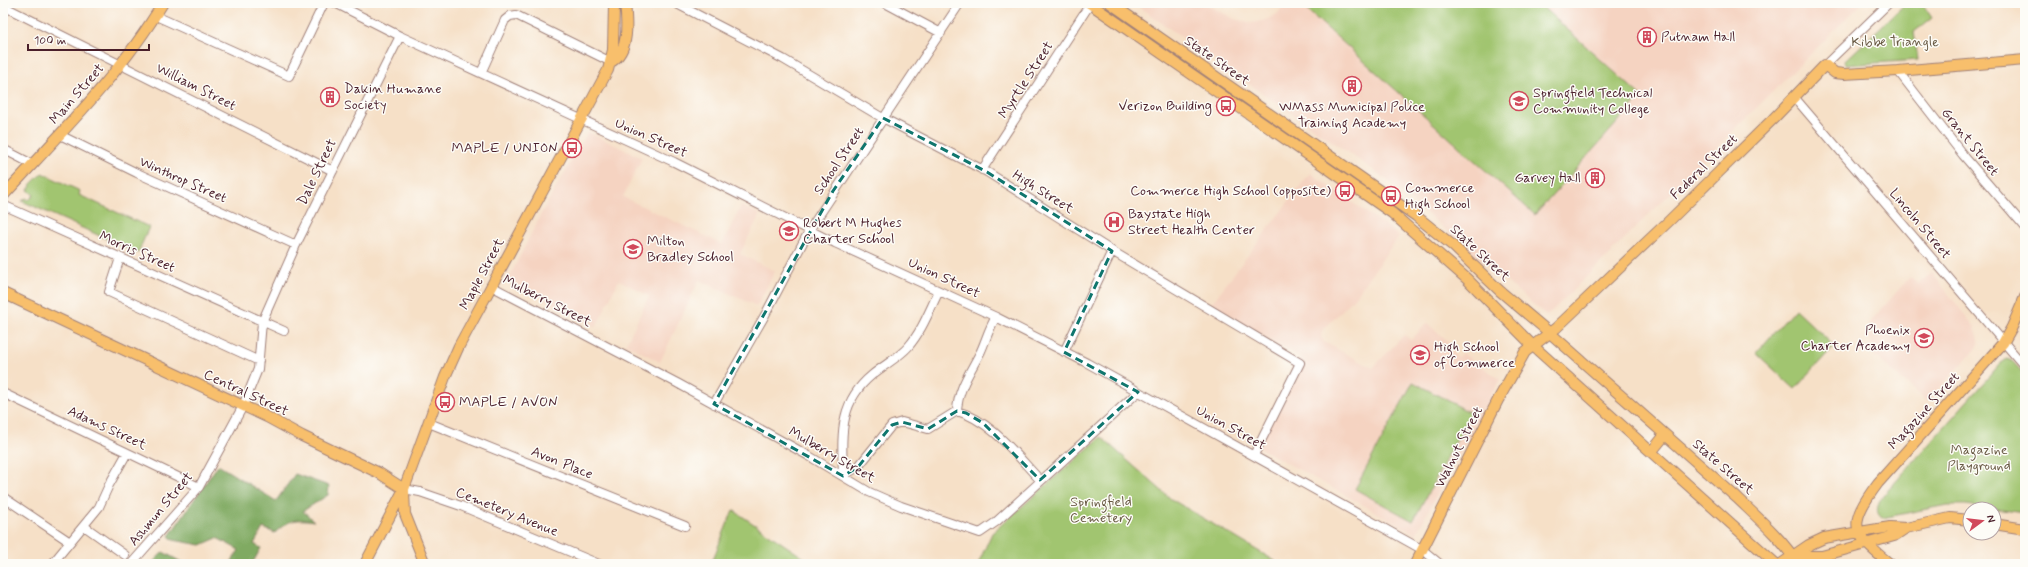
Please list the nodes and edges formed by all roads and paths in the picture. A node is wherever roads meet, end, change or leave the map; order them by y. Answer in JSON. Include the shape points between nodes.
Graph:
{"nodes":[{"id":1,"x":163,"y":3,"type":"edge"},
{"id":2,"x":324,"y":3,"type":"edge"},
{"id":3,"x":335,"y":3,"type":"edge"},
{"id":4,"x":614,"y":3,"type":"edge"},
{"id":5,"x":625,"y":3,"type":"edge"},
{"id":6,"x":675,"y":3,"type":"edge"},
{"id":7,"x":885,"y":3,"type":"edge"},
{"id":8,"x":960,"y":3,"type":"edge"},
{"id":9,"x":1110,"y":3,"type":"edge"},
{"id":10,"x":1889,"y":3,"type":"edge"},
{"id":11,"x":1090,"y":4,"type":"edge"},
{"id":12,"x":3,"y":6,"type":"edge"},
{"id":13,"x":156,"y":16,"type":"junction"},
{"id":14,"x":941,"y":33,"type":"junction"},
{"id":15,"x":400,"y":36,"type":"junction"},
{"id":16,"x":2025,"y":60,"type":"edge"},
{"id":17,"x":611,"y":62,"type":"junction"},
{"id":18,"x":121,"y":64,"type":"junction"},
{"id":19,"x":1825,"y":65,"type":"junction"},
{"id":20,"x":1898,"y":71,"type":"junction"},
{"id":21,"x":481,"y":73,"type":"junction"},
{"id":22,"x":1794,"y":98,"type":"junction"},
{"id":23,"x":883,"y":118,"type":"junction"},
{"id":24,"x":581,"y":120,"type":"junction"},
{"id":25,"x":60,"y":135,"type":"junction"},
{"id":26,"x":3,"y":149,"type":"edge"},
{"id":27,"x":32,"y":164,"type":"junction"},
{"id":28,"x":982,"y":170,"type":"junction"},
{"id":29,"x":333,"y":172,"type":"junction"},
{"id":30,"x":3,"y":196,"type":"edge"},
{"id":31,"x":3,"y":205,"type":"edge"},
{"id":32,"x":2025,"y":227,"type":"edge"},
{"id":33,"x":810,"y":229,"type":"junction"},
{"id":34,"x":296,"y":245,"type":"junction"},
{"id":35,"x":1452,"y":245,"type":"junction"},
{"id":36,"x":1112,"y":251,"type":"junction"},
{"id":37,"x":1441,"y":256,"type":"junction"},
{"id":38,"x":120,"y":258,"type":"junction"},
{"id":39,"x":491,"y":286,"type":"junction"},
{"id":40,"x":939,"y":291,"type":"junction"},
{"id":41,"x":3,"y":293,"type":"edge"},
{"id":42,"x":2025,"y":297,"type":"edge"},
{"id":43,"x":996,"y":317,"type":"junction"},
{"id":44,"x":262,"y":322,"type":"junction"},
{"id":45,"x":284,"y":331,"type":"dead end"},
{"id":46,"x":1550,"y":333,"type":"junction"},
{"id":47,"x":2003,"y":343,"type":"junction"},
{"id":48,"x":1532,"y":345,"type":"junction"},
{"id":49,"x":1064,"y":352,"type":"junction"},
{"id":50,"x":259,"y":361,"type":"junction"},
{"id":51,"x":2025,"y":367,"type":"edge"},
{"id":52,"x":1138,"y":392,"type":"junction"},
{"id":53,"x":3,"y":393,"type":"edge"},
{"id":54,"x":714,"y":404,"type":"junction"},
{"id":55,"x":243,"y":406,"type":"junction"},
{"id":56,"x":957,"y":411,"type":"junction"},
{"id":57,"x":429,"y":423,"type":"junction"},
{"id":58,"x":1665,"y":435,"type":"junction"},
{"id":59,"x":1652,"y":452,"type":"junction"},
{"id":60,"x":127,"y":453,"type":"junction"},
{"id":61,"x":1254,"y":455,"type":"junction"},
{"id":62,"x":843,"y":476,"type":"junction"},
{"id":63,"x":1040,"y":480,"type":"junction"},
{"id":64,"x":199,"y":487,"type":"junction"},
{"id":65,"x":404,"y":489,"type":"junction"},
{"id":66,"x":3,"y":496,"type":"edge"},
{"id":67,"x":1962,"y":519,"type":"edge"},
{"id":68,"x":2002,"y":525,"type":"edge"},
{"id":69,"x":84,"y":526,"type":"junction"},
{"id":70,"x":685,"y":526,"type":"dead end"},
{"id":71,"x":1906,"y":528,"type":"junction"},
{"id":72,"x":2025,"y":529,"type":"edge"},
{"id":73,"x":1858,"y":532,"type":"junction"},
{"id":74,"x":70,"y":542,"type":"junction"},
{"id":75,"x":1866,"y":544,"type":"junction"},
{"id":76,"x":1423,"y":550,"type":"junction"},
{"id":77,"x":125,"y":556,"type":"dead end"},
{"id":78,"x":1795,"y":560,"type":"edge"},
{"id":79,"x":52,"y":564,"type":"edge"},
{"id":80,"x":131,"y":564,"type":"edge"},
{"id":81,"x":365,"y":564,"type":"edge"},
{"id":82,"x":425,"y":564,"type":"edge"},
{"id":83,"x":599,"y":564,"type":"edge"},
{"id":84,"x":1415,"y":564,"type":"edge"},
{"id":85,"x":1440,"y":564,"type":"edge"},
{"id":86,"x":1776,"y":564,"type":"edge"},
{"id":87,"x":1781,"y":564,"type":"edge"},
{"id":88,"x":1890,"y":564,"type":"edge"}],
"edges":[{"from":1,"to":13,"type":"main road","name":"Main Street"},
{"from":2,"to":13,"type":"street","via":[[289,76]]},
{"from":3,"to":15,"type":"street","name":"Union Street"},
{"from":4,"to":17,"type":"main road"},
{"from":5,"to":17,"type":"main road","name":"Maple Street","via":[[626,27],[622,50]]},
{"from":6,"to":23,"type":"street","name":"High Street","via":[[797,67]]},
{"from":7,"to":14,"type":"street"},
{"from":8,"to":14,"type":"street","name":"School Street"},
{"from":9,"to":35,"type":"main road","name":"State Street","via":[[1358,174]]},
{"from":10,"to":19,"type":"street","name":"Federal Street"},
{"from":11,"to":28,"type":"street","name":"Myrtle Street"},
{"from":11,"to":37,"type":"main road","name":"State Street","via":[[1392,213]]},
{"from":12,"to":18,"type":"street","name":"William Street"},
{"from":13,"to":18,"type":"main road","name":"Main Street"},
{"from":14,"to":23,"type":"street","name":"School Street"},
{"from":15,"to":21,"type":"street","name":"Union Street"},
{"from":15,"to":29,"type":"street","name":"Dale Street"},
{"from":16,"to":20,"type":"main road"},
{"from":17,"to":21,"type":"street","via":[[516,15],[505,20]]},
{"from":17,"to":24,"type":"main road","name":"Maple Street"},
{"from":18,"to":25,"type":"main road","name":"Main Street"},
{"from":18,"to":29,"type":"street","name":"William Street"},
{"from":19,"to":20,"type":"main road","via":[[1837,74]]},
{"from":19,"to":22,"type":"main road","name":"Federal Street"},
{"from":20,"to":32,"type":"street","name":"Grant Street"},
{"from":21,"to":24,"type":"street","name":"Union Street"},
{"from":22,"to":46,"type":"main road","name":"Federal Street"},
{"from":22,"to":47,"type":"street","name":"Lincoln Street","via":[[1905,225]]},
{"from":23,"to":28,"type":"street","name":"High Street"},
{"from":23,"to":33,"type":"street","name":"School Street"},
{"from":24,"to":33,"type":"street","name":"Union Street","via":[[674,162]]},
{"from":24,"to":39,"type":"main road","name":"Maple Street"},
{"from":25,"to":27,"type":"main road","name":"Main Street"},
{"from":25,"to":34,"type":"street","name":"Winthrop Street","via":[[148,179]]},
{"from":26,"to":27,"type":"street"},
{"from":27,"to":30,"type":"main road","name":"Main Street"},
{"from":28,"to":36,"type":"street","name":"High Street"},
{"from":29,"to":34,"type":"street","name":"Dale Street"},
{"from":31,"to":38,"type":"street","name":"Morris Street"},
{"from":33,"to":40,"type":"street","name":"Union Street"},
{"from":33,"to":54,"type":"street","name":"School Street"},
{"from":34,"to":44,"type":"street","name":"Dale Street"},
{"from":35,"to":37,"type":"main road"},
{"from":35,"to":46,"type":"main road","name":"State Street","via":[[1500,291]]},
{"from":36,"to":49,"type":"street"},
{"from":36,"to":61,"type":"street","name":"High Street","via":[[1300,363]]},
{"from":37,"to":48,"type":"main road","name":"State Street"},
{"from":38,"to":44,"type":"street","name":"Morris Street"},
{"from":38,"to":50,"type":"street","via":[[109,292]]},
{"from":39,"to":54,"type":"street","name":"Mulberry Street"},
{"from":39,"to":57,"type":"main road","name":"Maple Street","via":[[453,358]]},
{"from":40,"to":43,"type":"street","name":"Union Street"},
{"from":40,"to":62,"type":"street","via":[[911,344],[864,382],[853,397],[845,414],[843,426]]},
{"from":41,"to":55,"type":"main road","name":"Central Street"},
{"from":42,"to":47,"type":"main road","name":"Magazine Street"},
{"from":43,"to":49,"type":"street","name":"Union Street"},
{"from":43,"to":56,"type":"street","via":[[965,378],[957,402]]},
{"from":44,"to":45,"type":"street","name":"Morris Street"},
{"from":44,"to":50,"type":"street"},
{"from":46,"to":48,"type":"main road","name":"Federal Street"},
{"from":46,"to":58,"type":"main road","name":"State Street"},
{"from":47,"to":51,"type":"street","name":"Lincoln Street"},
{"from":47,"to":73,"type":"main road","name":"Magazine Street","via":[[1869,494],[1857,521]]},
{"from":48,"to":59,"type":"main road","name":"State Street"},
{"from":48,"to":76,"type":"main road","name":"Walnut Street","via":[[1517,365]]},
{"from":49,"to":52,"type":"street","name":"Union Street"},
{"from":50,"to":55,"type":"street","via":[[254,382]]},
{"from":52,"to":61,"type":"street","name":"Union Street"},
{"from":52,"to":63,"type":"street","name":"Mulberry Street"},
{"from":53,"to":60,"type":"street","name":"Adams Street"},
{"from":54,"to":62,"type":"street","name":"Mulberry Street"},
{"from":55,"to":64,"type":"street","name":"Ashmun Street"},
{"from":55,"to":65,"type":"main road","name":"Central Street","via":[[379,473]]},
{"from":56,"to":62,"type":"street","via":[[928,429],[902,422],[892,425],[858,467]]},
{"from":56,"to":63,"type":"street","via":[[983,423]]},
{"from":57,"to":65,"type":"main road","name":"Maple Street"},
{"from":57,"to":70,"type":"street","name":"Avon Place"},
{"from":58,"to":59,"type":"main road"},
{"from":58,"to":78,"type":"main road","name":"State Street","via":[[1767,526]]},
{"from":59,"to":86,"type":"main road","name":"State Street"},
{"from":60,"to":64,"type":"street","name":"Adams Street"},
{"from":60,"to":69,"type":"street","via":[[114,474],[99,508]]},
{"from":61,"to":76,"type":"street","name":"Union Street"},
{"from":62,"to":63,"type":"street","name":"Mulberry Street","via":[[885,500],[980,533],[996,522]]},
{"from":64,"to":80,"type":"street","name":"Ashmun Street"},
{"from":65,"to":81,"type":"main road","name":"Maple Street"},
{"from":65,"to":82,"type":"main road","via":[[405,514]]},
{"from":65,"to":83,"type":"street","name":"Cemetery Avenue","via":[[461,506]]},
{"from":66,"to":74,"type":"street"},
{"from":67,"to":71,"type":"main road","via":[[1950,518]]},
{"from":68,"to":72,"type":"main road"},
{"from":69,"to":74,"type":"street"},
{"from":69,"to":77,"type":"street"},
{"from":71,"to":73,"type":"main road","via":[[1890,527]]},
{"from":71,"to":75,"type":"main road","via":[[1894,536]]},
{"from":73,"to":75,"type":"main road"},
{"from":73,"to":78,"type":"main road","via":[[1824,538],[1809,546]]},
{"from":74,"to":79,"type":"street"},
{"from":75,"to":78,"type":"main road"},
{"from":75,"to":88,"type":"main road"},
{"from":76,"to":84,"type":"main road","name":"Walnut Street"},
{"from":76,"to":85,"type":"street","name":"Union Street"},
{"from":78,"to":87,"type":"main road"}]}
